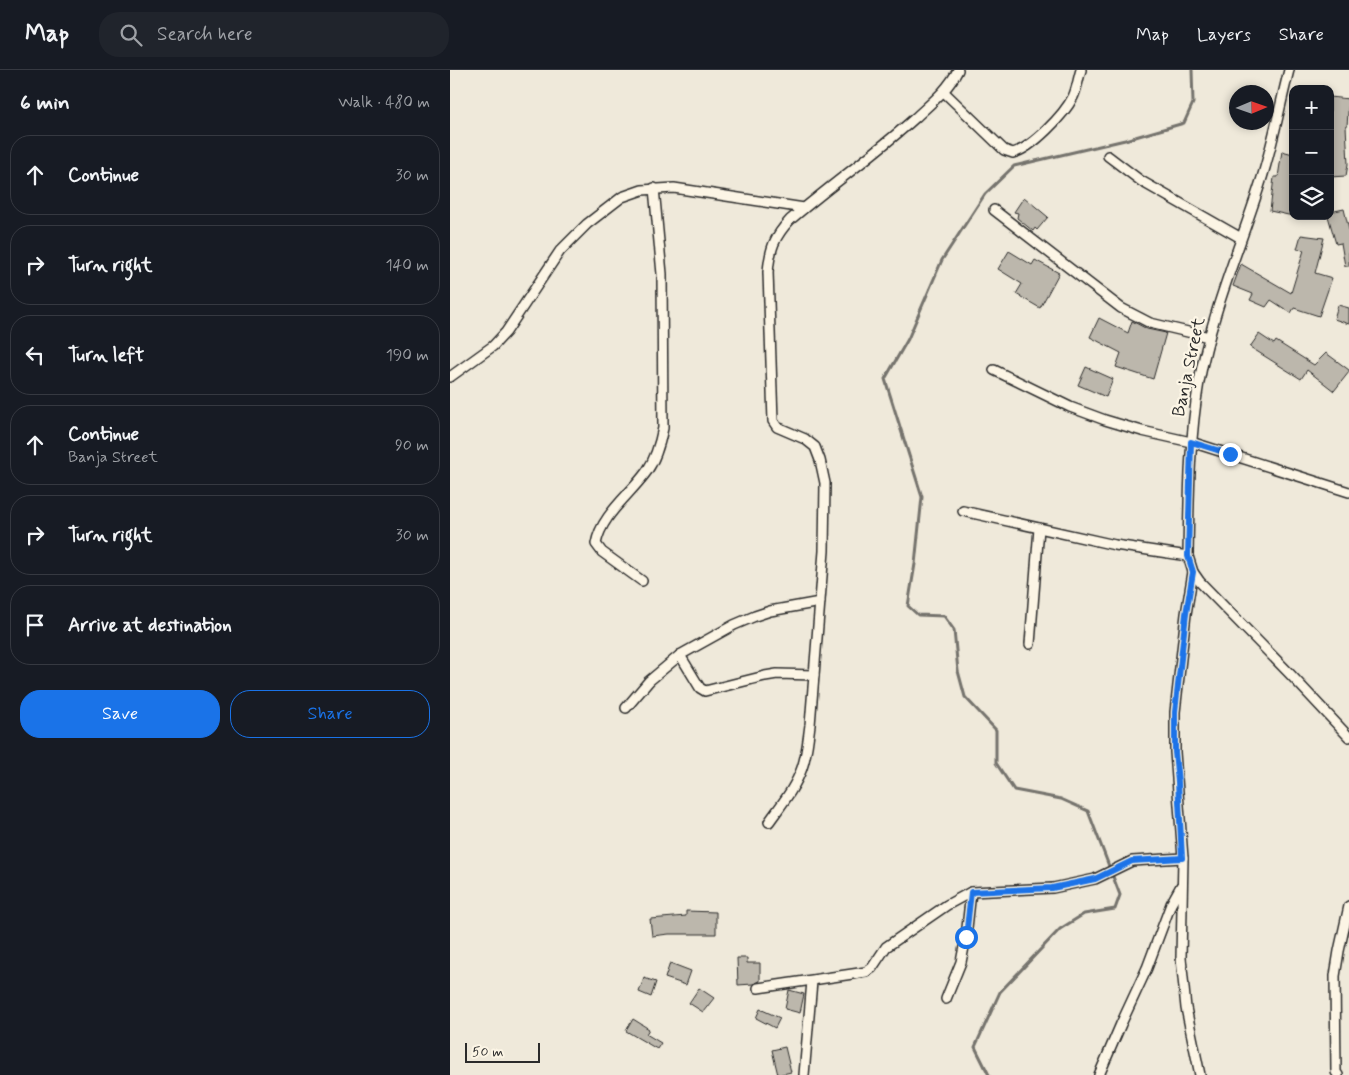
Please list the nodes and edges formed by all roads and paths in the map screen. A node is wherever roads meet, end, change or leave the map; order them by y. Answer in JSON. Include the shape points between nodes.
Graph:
{"nodes":[{"id":1,"x":958,"y":70,"type":"edge"},
{"id":2,"x":1081,"y":70,"type":"edge"},
{"id":3,"x":1289,"y":70,"type":"edge"},
{"id":4,"x":944,"y":92,"type":"junction"},
{"id":5,"x":1108,"y":156,"type":"dead end"},
{"id":6,"x":654,"y":188,"type":"junction"},
{"id":7,"x":804,"y":208,"type":"junction"},
{"id":8,"x":994,"y":210,"type":"dead end"},
{"id":9,"x":1242,"y":238,"type":"junction"},
{"id":10,"x":1209,"y":337,"type":"junction"},
{"id":11,"x":994,"y":370,"type":"dead end"},
{"id":12,"x":450,"y":377,"type":"edge"},
{"id":13,"x":1191,"y":442,"type":"junction"},
{"id":14,"x":1349,"y":492,"type":"edge"},
{"id":15,"x":963,"y":511,"type":"dead end"},
{"id":16,"x":1039,"y":528,"type":"junction"},
{"id":17,"x":1188,"y":556,"type":"junction"},
{"id":18,"x":1193,"y":572,"type":"junction"},
{"id":19,"x":642,"y":581,"type":"dead end"},
{"id":20,"x":820,"y":602,"type":"junction"},
{"id":21,"x":1030,"y":644,"type":"dead end"},
{"id":22,"x":680,"y":655,"type":"junction"},
{"id":23,"x":814,"y":675,"type":"junction"},
{"id":24,"x":626,"y":708,"type":"dead end"},
{"id":25,"x":1349,"y":738,"type":"edge"},
{"id":26,"x":769,"y":822,"type":"dead end"},
{"id":27,"x":1182,"y":858,"type":"junction"},
{"id":28,"x":1183,"y":883,"type":"junction"},
{"id":29,"x":971,"y":892,"type":"junction"},
{"id":30,"x":1349,"y":906,"type":"edge"},
{"id":31,"x":812,"y":980,"type":"junction"},
{"id":32,"x":758,"y":988,"type":"dead end"},
{"id":33,"x":946,"y":999,"type":"dead end"},
{"id":34,"x":804,"y":1075,"type":"edge"},
{"id":35,"x":1099,"y":1075,"type":"edge"},
{"id":36,"x":1200,"y":1075,"type":"edge"},
{"id":37,"x":1338,"y":1075,"type":"edge"}],
"edges":[{"from":1,"to":4,"type":"street"},
{"from":2,"to":4,"type":"street","via":[[1072,97],[1063,110],[1043,134],[1013,154],[1004,150]]},
{"from":3,"to":9,"type":"street","name":"Banja Street","via":[[1260,186]]},
{"from":4,"to":7,"type":"street"},
{"from":5,"to":9,"type":"street","via":[[1140,181]]},
{"from":6,"to":7,"type":"street","via":[[674,188]]},
{"from":6,"to":12,"type":"street","via":[[622,197],[574,235],[506,332],[493,346]]},
{"from":6,"to":19,"type":"street","via":[[662,274],[663,428],[659,448],[648,470],[610,516],[598,534],[596,544]]},
{"from":7,"to":20,"type":"street","via":[[782,229],[770,251],[772,413],[777,427],[805,439],[815,447],[820,460],[825,483]]},
{"from":8,"to":10,"type":"street","via":[[1122,308],[1150,323]]},
{"from":9,"to":10,"type":"street","name":"Banja Street"},
{"from":10,"to":13,"type":"street","name":"Banja Street"},
{"from":11,"to":13,"type":"street","via":[[1070,407],[1142,431]]},
{"from":13,"to":14,"type":"street"},
{"from":13,"to":17,"type":"street","name":"Banja Street"},
{"from":15,"to":16,"type":"street"},
{"from":16,"to":17,"type":"street","via":[[1115,545]]},
{"from":16,"to":21,"type":"street"},
{"from":17,"to":18,"type":"street","name":"Banja Street"},
{"from":18,"to":25,"type":"street","name":"Banja Street"},
{"from":18,"to":27,"type":"street","via":[[1175,712]]},
{"from":20,"to":22,"type":"street","via":[[755,616]]},
{"from":20,"to":23,"type":"street"},
{"from":22,"to":23,"type":"street","via":[[705,691],[777,674]]},
{"from":22,"to":24,"type":"street","via":[[649,681]]},
{"from":23,"to":26,"type":"street","via":[[803,767],[792,790]]},
{"from":27,"to":28,"type":"street"},
{"from":27,"to":29,"type":"street","via":[[1132,861],[1095,879],[1052,888]]},
{"from":28,"to":35,"type":"street","via":[[1171,904],[1147,968]]},
{"from":28,"to":36,"type":"street","via":[[1181,958],[1186,1008]]},
{"from":29,"to":31,"type":"street","via":[[886,946],[866,972]]},
{"from":29,"to":33,"type":"street","via":[[961,962]]},
{"from":30,"to":37,"type":"street","via":[[1335,976]]},
{"from":31,"to":32,"type":"street"},
{"from":31,"to":34,"type":"street"}]}
